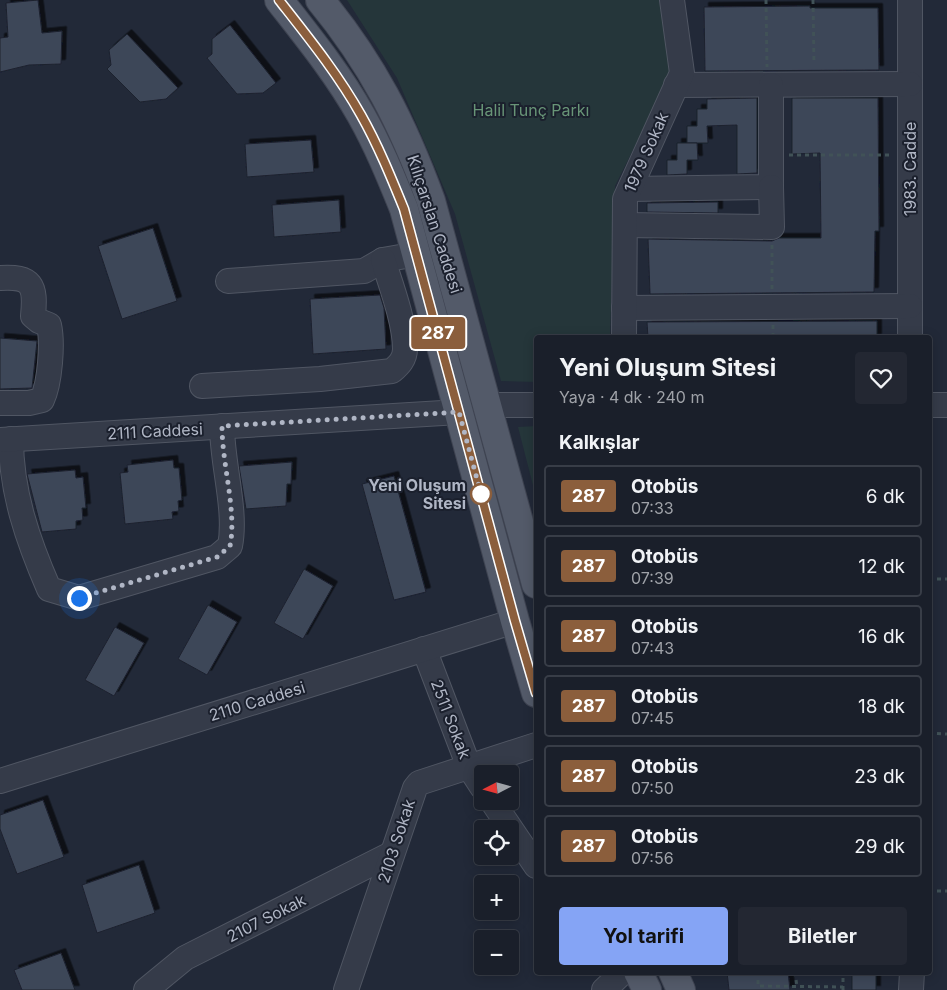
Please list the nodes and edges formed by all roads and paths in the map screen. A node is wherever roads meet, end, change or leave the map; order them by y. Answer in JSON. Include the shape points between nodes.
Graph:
{"nodes":[{"id":1,"x":279,"y":0,"type":"edge"},
{"id":2,"x":320,"y":0,"type":"edge"},
{"id":3,"x":672,"y":0,"type":"edge"},
{"id":4,"x":766,"y":0,"type":"edge"},
{"id":5,"x":813,"y":0,"type":"edge"},
{"id":6,"x":910,"y":0,"type":"edge"},
{"id":7,"x":910,"y":84,"type":"junction"},
{"id":8,"x":676,"y":85,"type":"junction"},
{"id":9,"x":769,"y":85,"type":"junction"},
{"id":10,"x":814,"y":85,"type":"junction"},
{"id":11,"x":910,"y":154,"type":"junction"},
{"id":12,"x":771,"y":156,"type":"junction"},
{"id":13,"x":771,"y":186,"type":"junction"},
{"id":14,"x":630,"y":189,"type":"junction"},
{"id":15,"x":625,"y":225,"type":"junction"},
{"id":16,"x":772,"y":227,"type":"junction"},
{"id":17,"x":417,"y":254,"type":"junction"},
{"id":18,"x":384,"y":260,"type":"junction"},
{"id":19,"x":0,"y":278,"type":"edge"},
{"id":20,"x":228,"y":281,"type":"dead end"},
{"id":21,"x":910,"y":306,"type":"junction"},
{"id":22,"x":772,"y":307,"type":"junction"},
{"id":23,"x":624,"y":308,"type":"junction"},
{"id":24,"x":624,"y":335,"type":"edge"},
{"id":25,"x":773,"y":335,"type":"edge"},
{"id":26,"x":910,"y":335,"type":"edge"},
{"id":27,"x":202,"y":386,"type":"dead end"},
{"id":28,"x":0,"y":403,"type":"edge"},
{"id":29,"x":488,"y":405,"type":"junction"},
{"id":30,"x":534,"y":405,"type":"edge"},
{"id":31,"x":932,"y":405,"type":"edge"},
{"id":32,"x":947,"y":405,"type":"edge"},
{"id":33,"x":459,"y":412,"type":"junction"},
{"id":34,"x":222,"y":426,"type":"junction"},
{"id":35,"x":6,"y":439,"type":"edge"},
{"id":36,"x":534,"y":577,"type":"edge"},
{"id":37,"x":932,"y":579,"type":"edge"},
{"id":38,"x":947,"y":579,"type":"edge"},
{"id":39,"x":515,"y":621,"type":"junction"},
{"id":40,"x":424,"y":649,"type":"junction"},
{"id":41,"x":534,"y":686,"type":"edge"},
{"id":42,"x":932,"y":733,"type":"edge"},
{"id":43,"x":947,"y":734,"type":"edge"},
{"id":44,"x":534,"y":746,"type":"edge"},
{"id":45,"x":469,"y":767,"type":"junction"},
{"id":46,"x":474,"y":775,"type":"edge"},
{"id":47,"x":0,"y":781,"type":"edge"},
{"id":48,"x":498,"y":810,"type":"edge"},
{"id":49,"x":391,"y":854,"type":"junction"},
{"id":50,"x":534,"y":863,"type":"edge"},
{"id":51,"x":947,"y":890,"type":"edge"},
{"id":52,"x":932,"y":891,"type":"edge"},
{"id":53,"x":674,"y":975,"type":"edge"},
{"id":54,"x":758,"y":975,"type":"edge"},
{"id":55,"x":795,"y":975,"type":"edge"},
{"id":56,"x":843,"y":975,"type":"edge"},
{"id":57,"x":912,"y":975,"type":"edge"},
{"id":58,"x":618,"y":978,"type":"edge"},
{"id":59,"x":797,"y":986,"type":"junction"},
{"id":60,"x":786,"y":988,"type":"edge"},
{"id":61,"x":843,"y":989,"type":"edge"},
{"id":62,"x":146,"y":990,"type":"edge"},
{"id":63,"x":346,"y":990,"type":"edge"},
{"id":64,"x":647,"y":990,"type":"edge"},
{"id":65,"x":681,"y":990,"type":"edge"},
{"id":66,"x":912,"y":990,"type":"edge"}],
"edges":[{"from":1,"to":17,"type":"main road","name":"Kılıçarslan Caddesi","via":[[360,114],[385,163]]},
{"from":2,"to":29,"type":"main road","name":"Kılıçarslan Caddesi","via":[[350,36],[380,85],[412,148],[432,201]]},
{"from":3,"to":8,"type":"street","name":"1979 Sokak","via":[[682,69]]},
{"from":4,"to":9,"type":"path"},
{"from":5,"to":10,"type":"path"},
{"from":6,"to":7,"type":"street","name":"1983. Cadde"},
{"from":7,"to":10,"type":"street"},
{"from":7,"to":11,"type":"street","name":"1983. Cadde"},
{"from":8,"to":9,"type":"street"},
{"from":8,"to":14,"type":"street","name":"1979 Sokak"},
{"from":9,"to":10,"type":"street"},
{"from":9,"to":12,"type":"street"},
{"from":11,"to":12,"type":"path"},
{"from":11,"to":21,"type":"street","name":"1983. Cadde"},
{"from":12,"to":13,"type":"street"},
{"from":13,"to":14,"type":"street"},
{"from":13,"to":16,"type":"street"},
{"from":14,"to":15,"type":"street","name":"1979 Sokak","via":[[625,199]]},
{"from":15,"to":16,"type":"street"},
{"from":15,"to":23,"type":"street","name":"1979 Sokak"},
{"from":16,"to":22,"type":"path"},
{"from":17,"to":18,"type":"street"},
{"from":17,"to":33,"type":"main road","name":"Kılıçarslan Caddesi"},
{"from":18,"to":20,"type":"street","via":[[364,271]]},
{"from":18,"to":27,"type":"street","via":[[405,348],[399,366],[392,372]]},
{"from":19,"to":28,"type":"street","via":[[28,280],[32,286],[33,316],[49,324],[51,335],[46,390],[42,400]]},
{"from":21,"to":22,"type":"street"},
{"from":21,"to":26,"type":"street","name":"1983. Cadde"},
{"from":22,"to":23,"type":"street"},
{"from":22,"to":25,"type":"path"},
{"from":23,"to":24,"type":"street","name":"1979 Sokak"},
{"from":29,"to":30,"type":"street"},
{"from":29,"to":33,"type":"main road"},
{"from":29,"to":36,"type":"main road","name":"Kılıçarslan Caddesi"},
{"from":31,"to":32,"type":"street"},
{"from":33,"to":34,"type":"street","name":"2111 Caddesi"},
{"from":33,"to":39,"type":"main road","name":"Kılıçarslan Caddesi"},
{"from":34,"to":35,"type":"street","name":"2111 Caddesi"},
{"from":34,"to":35,"type":"street","via":[[222,449],[234,531],[230,546],[217,557],[79,598],[48,589],[18,507]]},
{"from":37,"to":38,"type":"path"},
{"from":39,"to":40,"type":"street","name":"2110 Caddesi"},
{"from":39,"to":41,"type":"main road","name":"Kılıçarslan Caddesi"},
{"from":40,"to":45,"type":"street","name":"2511 Sokak"},
{"from":40,"to":47,"type":"street","name":"2110 Caddesi"},
{"from":42,"to":43,"type":"path"},
{"from":44,"to":45,"type":"street","name":"2103 Sokak"},
{"from":45,"to":46,"type":"street","name":"2511 Sokak"},
{"from":45,"to":49,"type":"street","name":"2103 Sokak","via":[[415,788]]},
{"from":48,"to":50,"type":"street"},
{"from":49,"to":62,"type":"street","name":"2107 Sokak","via":[[185,958]]},
{"from":49,"to":63,"type":"street","name":"2103 Sokak"},
{"from":51,"to":52,"type":"path"},
{"from":53,"to":65,"type":"main road"},
{"from":54,"to":60,"type":"path","via":[[758,986]]},
{"from":55,"to":59,"type":"path"},
{"from":56,"to":61,"type":"path"},
{"from":57,"to":66,"type":"street"},
{"from":58,"to":64,"type":"main road"},
{"from":59,"to":60,"type":"path"},
{"from":59,"to":61,"type":"path"}]}
